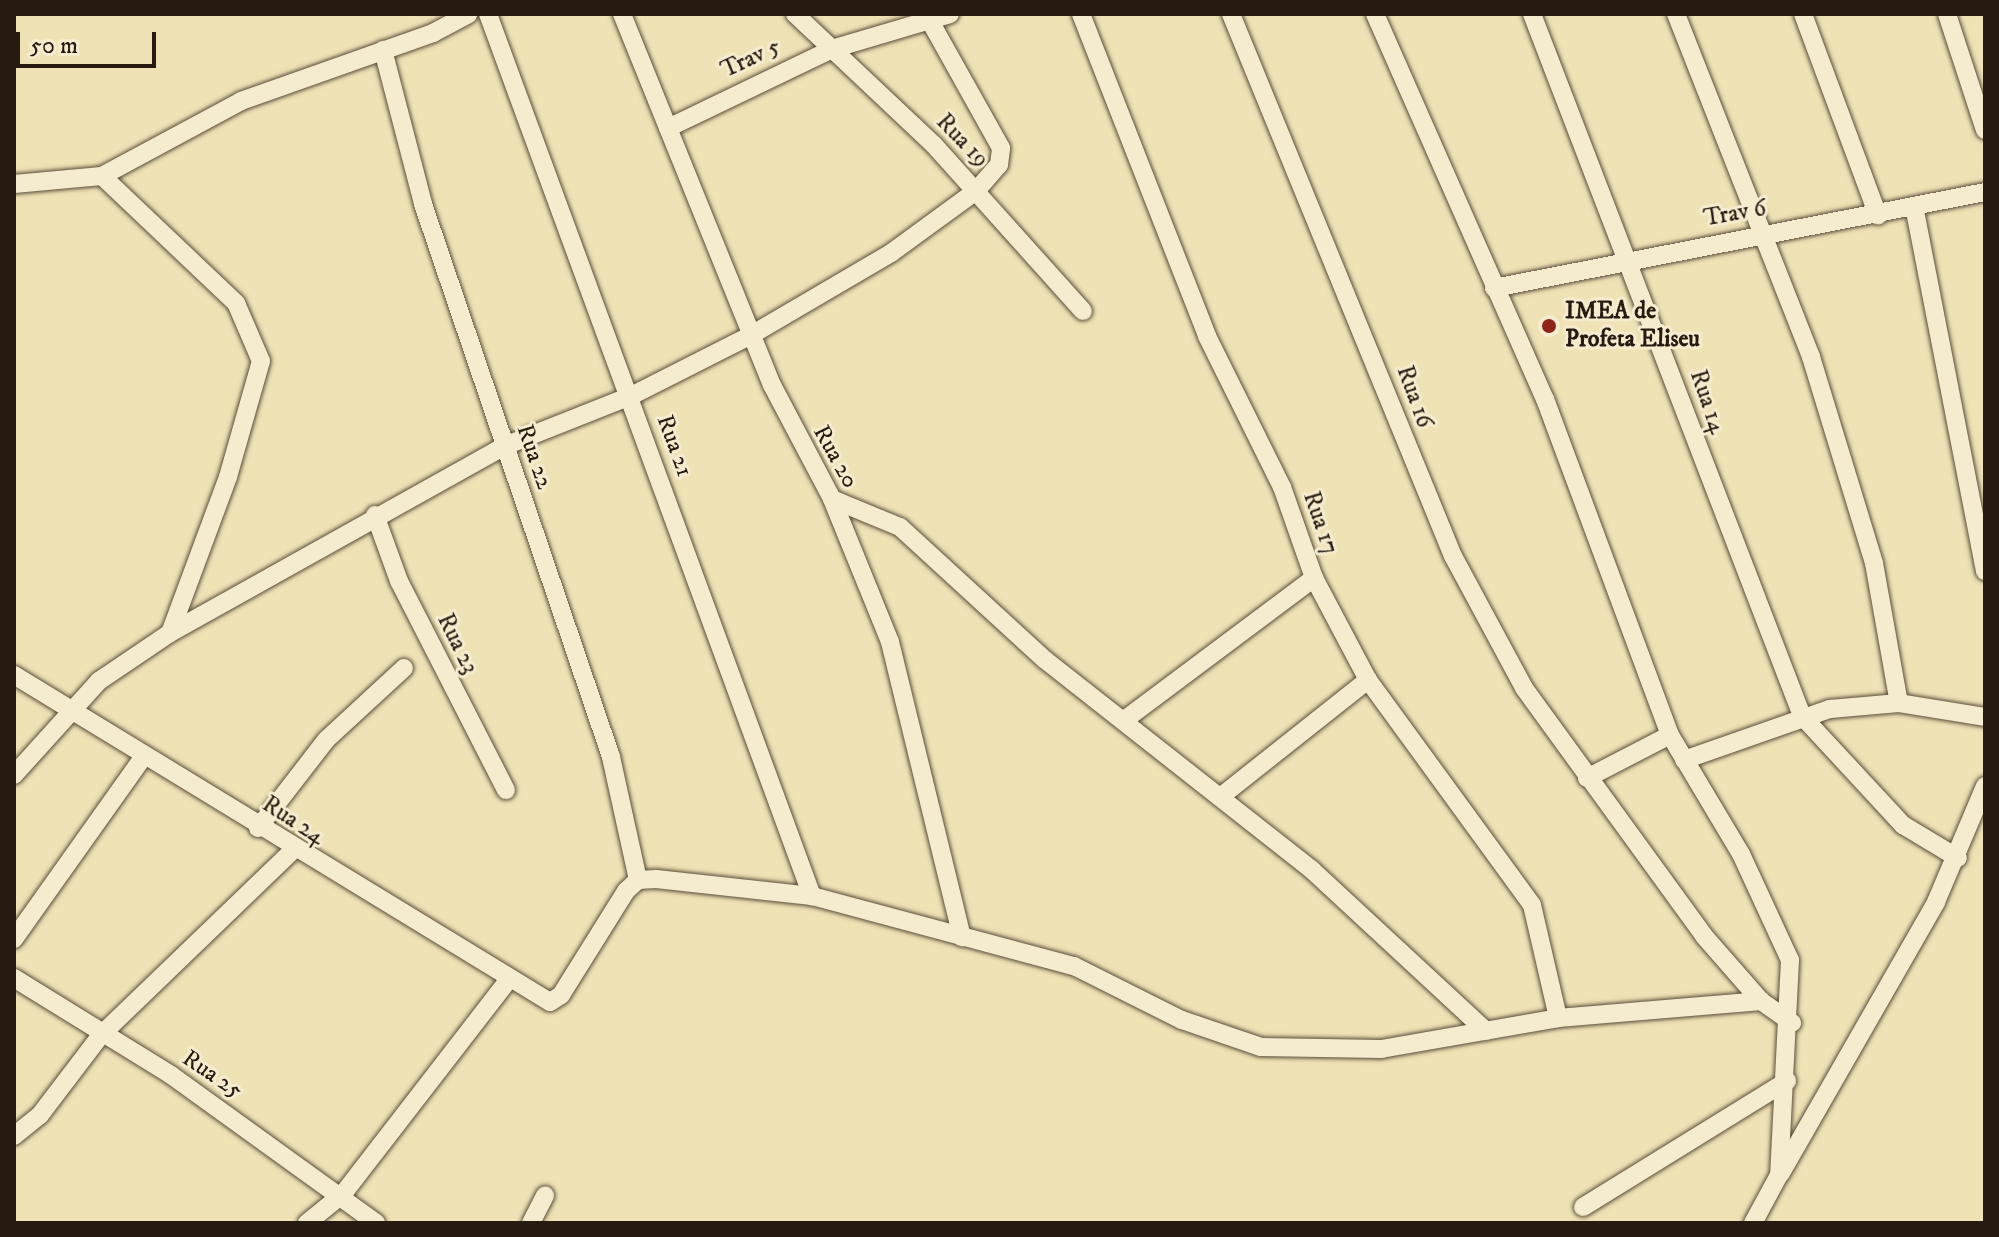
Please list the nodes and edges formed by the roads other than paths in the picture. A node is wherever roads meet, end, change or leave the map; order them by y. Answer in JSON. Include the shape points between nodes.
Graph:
{"nodes":[{"id":1,"x":468,"y":14,"type":"edge"},
{"id":2,"x":488,"y":14,"type":"edge"},
{"id":3,"x":622,"y":14,"type":"edge"},
{"id":4,"x":795,"y":14,"type":"edge"},
{"id":5,"x":950,"y":14,"type":"edge"},
{"id":6,"x":1081,"y":14,"type":"edge"},
{"id":7,"x":1231,"y":14,"type":"edge"},
{"id":8,"x":1375,"y":14,"type":"edge"},
{"id":9,"x":1532,"y":14,"type":"edge"},
{"id":10,"x":1676,"y":14,"type":"edge"},
{"id":11,"x":1803,"y":14,"type":"edge"},
{"id":12,"x":1947,"y":14,"type":"edge"},
{"id":13,"x":927,"y":17,"type":"edge"},
{"id":14,"x":832,"y":49,"type":"junction"},
{"id":15,"x":383,"y":50,"type":"junction"},
{"id":16,"x":668,"y":128,"type":"junction"},
{"id":17,"x":1985,"y":130,"type":"edge"},
{"id":18,"x":102,"y":176,"type":"junction"},
{"id":19,"x":14,"y":184,"type":"edge"},
{"id":20,"x":976,"y":191,"type":"junction"},
{"id":21,"x":1985,"y":192,"type":"edge"},
{"id":22,"x":1915,"y":211,"type":"junction"},
{"id":23,"x":1878,"y":216,"type":"junction"},
{"id":24,"x":1763,"y":234,"type":"junction"},
{"id":25,"x":1631,"y":257,"type":"junction"},
{"id":26,"x":1494,"y":288,"type":"junction"},
{"id":27,"x":1083,"y":311,"type":"dead end"},
{"id":28,"x":753,"y":334,"type":"junction"},
{"id":29,"x":631,"y":396,"type":"junction"},
{"id":30,"x":507,"y":445,"type":"junction"},
{"id":31,"x":832,"y":499,"type":"junction"},
{"id":32,"x":375,"y":515,"type":"junction"},
{"id":33,"x":1985,"y":571,"type":"edge"},
{"id":34,"x":1314,"y":578,"type":"junction"},
{"id":35,"x":170,"y":633,"type":"junction"},
{"id":36,"x":404,"y":668,"type":"dead end"},
{"id":37,"x":14,"y":675,"type":"edge"},
{"id":38,"x":1368,"y":680,"type":"junction"},
{"id":39,"x":1899,"y":703,"type":"junction"},
{"id":40,"x":72,"y":713,"type":"junction"},
{"id":41,"x":1802,"y":716,"type":"junction"},
{"id":42,"x":1985,"y":717,"type":"edge"},
{"id":43,"x":1127,"y":718,"type":"junction"},
{"id":44,"x":1670,"y":735,"type":"junction"},
{"id":45,"x":144,"y":756,"type":"junction"},
{"id":46,"x":1684,"y":760,"type":"junction"},
{"id":47,"x":14,"y":775,"type":"edge"},
{"id":48,"x":1587,"y":778,"type":"junction"},
{"id":49,"x":1985,"y":786,"type":"edge"},
{"id":50,"x":506,"y":790,"type":"dead end"},
{"id":51,"x":1224,"y":794,"type":"junction"},
{"id":52,"x":258,"y":828,"type":"junction"},
{"id":53,"x":293,"y":850,"type":"junction"},
{"id":54,"x":1958,"y":858,"type":"junction"},
{"id":55,"x":638,"y":880,"type":"junction"},
{"id":56,"x":812,"y":896,"type":"junction"},
{"id":57,"x":962,"y":937,"type":"junction"},
{"id":58,"x":14,"y":939,"type":"edge"},
{"id":59,"x":14,"y":978,"type":"edge"},
{"id":60,"x":507,"y":982,"type":"junction"},
{"id":61,"x":1761,"y":1001,"type":"junction"},
{"id":62,"x":1558,"y":1018,"type":"junction"},
{"id":63,"x":1792,"y":1023,"type":"junction"},
{"id":64,"x":1486,"y":1031,"type":"junction"},
{"id":65,"x":101,"y":1035,"type":"junction"},
{"id":66,"x":1787,"y":1081,"type":"junction"},
{"id":67,"x":14,"y":1136,"type":"edge"},
{"id":68,"x":1779,"y":1175,"type":"junction"},
{"id":69,"x":343,"y":1194,"type":"junction"},
{"id":70,"x":545,"y":1195,"type":"dead end"},
{"id":71,"x":1583,"y":1207,"type":"dead end"},
{"id":72,"x":307,"y":1223,"type":"edge"},
{"id":73,"x":376,"y":1223,"type":"edge"},
{"id":74,"x":531,"y":1223,"type":"edge"},
{"id":75,"x":1753,"y":1223,"type":"edge"}],
"edges":[{"from":1,"to":15,"type":"street"},
{"from":2,"to":29,"type":"street","name":"Rua 21"},
{"from":3,"to":16,"type":"street","name":"Rua 20"},
{"from":4,"to":14,"type":"street","name":"Rua 19"},
{"from":5,"to":13,"type":"street","name":"Trav 5"},
{"from":6,"to":34,"type":"street","name":"Rua 17","via":[[1207,336],[1282,487]]},
{"from":7,"to":48,"type":"street","name":"Rua 16","via":[[1453,556],[1524,688]]},
{"from":8,"to":26,"type":"street"},
{"from":9,"to":25,"type":"street","name":"Rua 14"},
{"from":10,"to":24,"type":"street"},
{"from":11,"to":23,"type":"street"},
{"from":12,"to":17,"type":"street"},
{"from":13,"to":14,"type":"street","name":"Trav 5"},
{"from":13,"to":20,"type":"street","via":[[1001,148],[999,165]]},
{"from":14,"to":16,"type":"street","name":"Trav 5"},
{"from":14,"to":20,"type":"street","name":"Rua 19"},
{"from":15,"to":18,"type":"street","via":[[241,101]]},
{"from":15,"to":30,"type":"street","name":"Rua 22","via":[[423,204]]},
{"from":16,"to":28,"type":"street","name":"Rua 20"},
{"from":18,"to":19,"type":"street"},
{"from":18,"to":35,"type":"street","via":[[236,303],[261,361],[228,477]]},
{"from":20,"to":27,"type":"street","name":"Rua 19"},
{"from":20,"to":28,"type":"street","via":[[891,253]]},
{"from":21,"to":22,"type":"street","name":"Trav 6"},
{"from":22,"to":23,"type":"street","name":"Trav 6"},
{"from":22,"to":33,"type":"street"},
{"from":23,"to":24,"type":"street","name":"Trav 6"},
{"from":24,"to":25,"type":"street","name":"Trav 6"},
{"from":24,"to":39,"type":"street","via":[[1851,482],[1891,635]]},
{"from":25,"to":26,"type":"street","name":"Trav 6"},
{"from":25,"to":41,"type":"street","name":"Rua 14"},
{"from":26,"to":44,"type":"street","via":[[1545,399]]},
{"from":28,"to":29,"type":"street"},
{"from":28,"to":31,"type":"street","name":"Rua 20"},
{"from":29,"to":30,"type":"street"},
{"from":29,"to":56,"type":"street","name":"Rua 21"},
{"from":30,"to":32,"type":"street"},
{"from":30,"to":55,"type":"street","name":"Rua 22","via":[[611,757]]},
{"from":31,"to":43,"type":"street","via":[[900,527],[1044,659]]},
{"from":31,"to":57,"type":"street","name":"Rua 20","via":[[890,642]]},
{"from":32,"to":35,"type":"street"},
{"from":32,"to":50,"type":"street","name":"Rua 23","via":[[399,581]]},
{"from":34,"to":38,"type":"street","name":"Rua 17"},
{"from":34,"to":43,"type":"street"},
{"from":35,"to":40,"type":"street","via":[[105,676]]},
{"from":36,"to":52,"type":"street","via":[[326,740]]},
{"from":37,"to":40,"type":"street","name":"Rua 24"},
{"from":38,"to":51,"type":"street"},
{"from":38,"to":62,"type":"street","name":"Rua 17","via":[[1532,905]]},
{"from":39,"to":41,"type":"street"},
{"from":39,"to":42,"type":"street"},
{"from":40,"to":45,"type":"street","name":"Rua 24"},
{"from":40,"to":47,"type":"street"},
{"from":41,"to":46,"type":"street"},
{"from":41,"to":54,"type":"street","via":[[1903,825]]},
{"from":43,"to":51,"type":"street"},
{"from":44,"to":46,"type":"street"},
{"from":44,"to":48,"type":"street"},
{"from":45,"to":52,"type":"street","name":"Rua 24"},
{"from":45,"to":58,"type":"street"},
{"from":46,"to":63,"type":"street","via":[[1781,931],[1794,981]]},
{"from":48,"to":61,"type":"street","name":"Rua 16"},
{"from":49,"to":54,"type":"street"},
{"from":51,"to":64,"type":"street"},
{"from":52,"to":53,"type":"street","name":"Rua 24"},
{"from":53,"to":60,"type":"street","name":"Rua 24"},
{"from":53,"to":65,"type":"street"},
{"from":54,"to":68,"type":"street","via":[[1860,1042]]},
{"from":55,"to":56,"type":"street"},
{"from":55,"to":60,"type":"street","name":"Rua 24","via":[[550,1002]]},
{"from":56,"to":57,"type":"street"},
{"from":57,"to":64,"type":"street","via":[[1074,966],[1208,1031],[1261,1047],[1381,1049]]},
{"from":59,"to":65,"type":"street","name":"Rua 25"},
{"from":60,"to":69,"type":"street"},
{"from":61,"to":62,"type":"street"},
{"from":61,"to":63,"type":"street","name":"Rua 16"},
{"from":62,"to":64,"type":"street"},
{"from":63,"to":66,"type":"street"},
{"from":65,"to":67,"type":"street","via":[[40,1115]]},
{"from":65,"to":69,"type":"street","name":"Rua 25"},
{"from":66,"to":68,"type":"street"},
{"from":66,"to":71,"type":"street"},
{"from":68,"to":75,"type":"street"},
{"from":69,"to":72,"type":"street"},
{"from":69,"to":73,"type":"street","name":"Rua 25"},
{"from":70,"to":74,"type":"street"}]}
